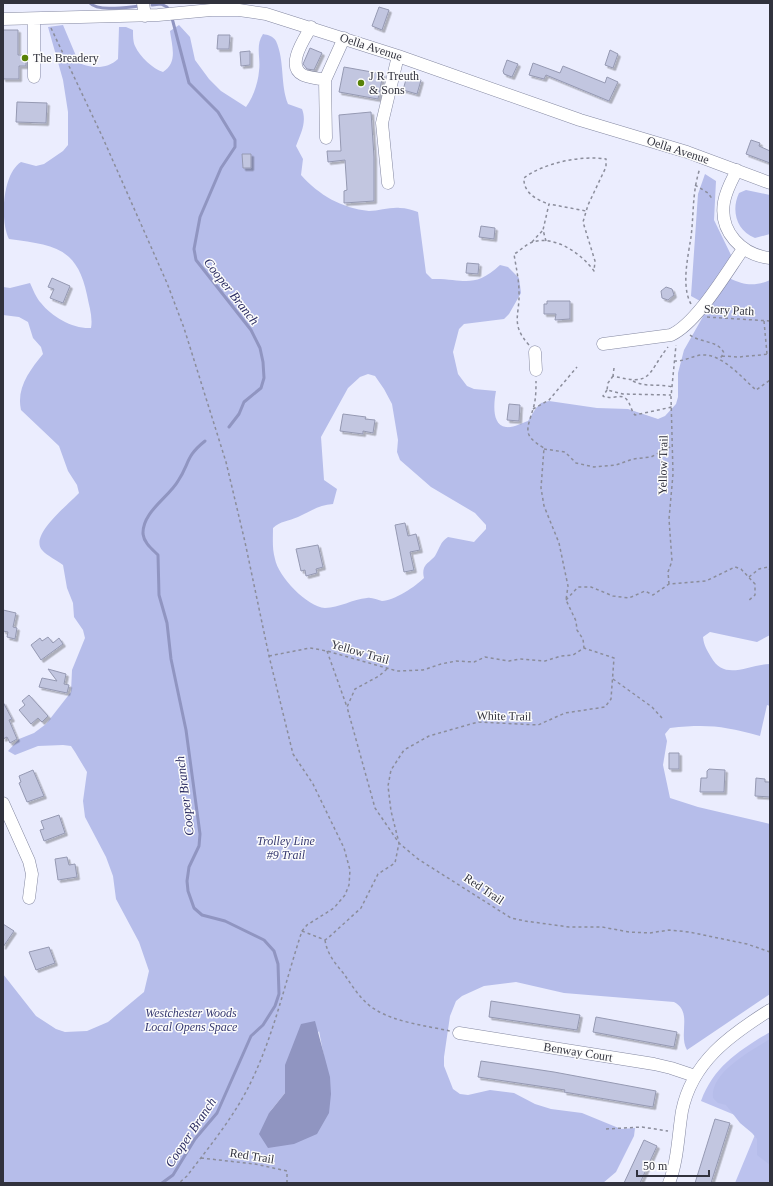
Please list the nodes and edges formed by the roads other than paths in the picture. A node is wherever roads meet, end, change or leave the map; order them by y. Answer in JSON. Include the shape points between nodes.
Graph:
{"nodes":[{"id":1,"x":143,"y":3,"type":"edge"},
{"id":2,"x":145,"y":16,"type":"junction"},
{"id":3,"x":3,"y":19,"type":"edge"},
{"id":4,"x":40,"y":19,"type":"junction"},
{"id":5,"x":311,"y":27,"type":"junction"},
{"id":6,"x":344,"y":38,"type":"junction"},
{"id":7,"x":398,"y":56,"type":"junction"},
{"id":8,"x":34,"y":77,"type":"dead end"},
{"id":9,"x":325,"y":80,"type":"junction"},
{"id":10,"x":326,"y":138,"type":"dead end"},
{"id":11,"x":737,"y":170,"type":"junction"},
{"id":12,"x":388,"y":182,"type":"dead end"},
{"id":13,"x":770,"y":183,"type":"edge"},
{"id":14,"x":743,"y":249,"type":"junction"},
{"id":15,"x":770,"y":258,"type":"edge"},
{"id":16,"x":603,"y":344,"type":"dead end"},
{"id":17,"x":535,"y":352,"type":"road end"},
{"id":18,"x":536,"y":370,"type":"road end"},
{"id":19,"x":3,"y":803,"type":"edge"},
{"id":20,"x":6,"y":817,"type":"edge"},
{"id":21,"x":29,"y":898,"type":"dead end"},
{"id":22,"x":770,"y":1010,"type":"edge"},
{"id":23,"x":454,"y":1032,"type":"road end"},
{"id":24,"x":695,"y":1076,"type":"junction"},
{"id":25,"x":669,"y":1183,"type":"edge"}],
"edges":[{"from":1,"to":2,"type":"street"},
{"from":2,"to":4,"type":"street","name":"Oella Avenue"},
{"from":2,"to":5,"type":"street","name":"Oella Avenue","via":[[211,10],[253,12]]},
{"from":3,"to":4,"type":"street","name":"Oella Avenue"},
{"from":4,"to":8,"type":"street"},
{"from":5,"to":6,"type":"street","name":"Oella Avenue"},
{"from":5,"to":9,"type":"street","via":[[298,53],[296,68],[302,74]]},
{"from":6,"to":7,"type":"street","name":"Oella Avenue"},
{"from":6,"to":9,"type":"street"},
{"from":7,"to":11,"type":"street","name":"Oella Avenue","via":[[580,120]]},
{"from":7,"to":12,"type":"street","via":[[382,123]]},
{"from":9,"to":10,"type":"street"},
{"from":11,"to":13,"type":"street","name":"Oella Avenue"},
{"from":11,"to":14,"type":"street","via":[[728,190],[723,214],[731,235]]},
{"from":14,"to":15,"type":"street"},
{"from":14,"to":16,"type":"street","via":[[683,328],[670,335]]},
{"from":17,"to":18,"type":"street"},
{"from":19,"to":20,"type":"street"},
{"from":20,"to":21,"type":"street","via":[[29,861],[32,874]]},
{"from":22,"to":24,"type":"street","via":[[719,1046],[706,1059]]},
{"from":23,"to":24,"type":"street","name":"Benway Court","via":[[654,1064]]},
{"from":24,"to":25,"type":"street","via":[[682,1110],[675,1163]]}]}
